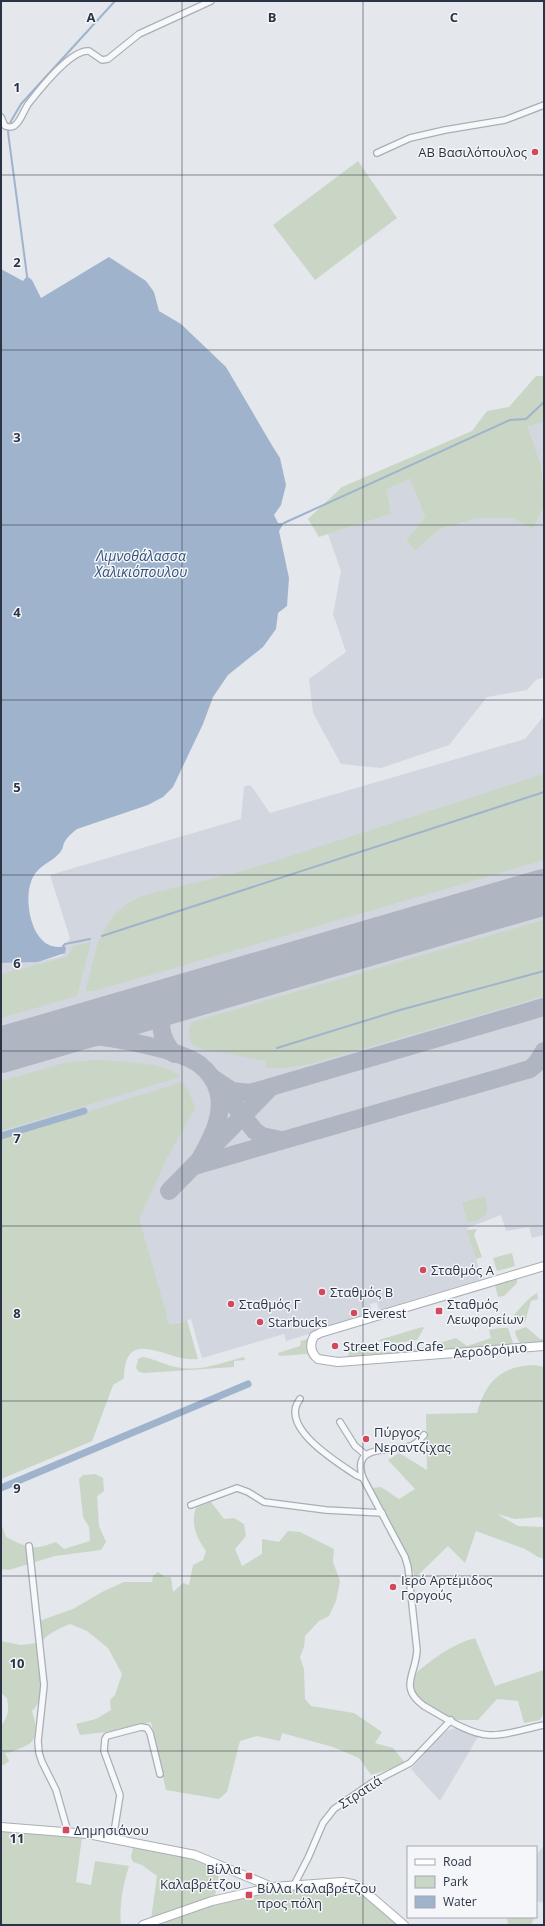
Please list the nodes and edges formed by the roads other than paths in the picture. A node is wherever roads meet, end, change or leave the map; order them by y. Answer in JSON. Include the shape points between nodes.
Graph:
{"nodes":[{"id":1,"x":211,"y":1,"type":"edge"},
{"id":2,"x":544,"y":105,"type":"edge"},
{"id":3,"x":1,"y":117,"type":"edge"},
{"id":4,"x":377,"y":153,"type":"dead end"},
{"id":5,"x":544,"y":1266,"type":"edge"},
{"id":6,"x":544,"y":1346,"type":"edge"},
{"id":7,"x":300,"y":1399,"type":"dead end"},
{"id":8,"x":340,"y":1422,"type":"dead end"},
{"id":9,"x":424,"y":1435,"type":"dead end"},
{"id":10,"x":366,"y":1456,"type":"junction"},
{"id":11,"x":363,"y":1478,"type":"junction"},
{"id":12,"x":191,"y":1505,"type":"dead end"},
{"id":13,"x":382,"y":1514,"type":"junction"},
{"id":14,"x":29,"y":1546,"type":"dead end"},
{"id":15,"x":451,"y":1720,"type":"junction"},
{"id":16,"x":544,"y":1724,"type":"edge"},
{"id":17,"x":160,"y":1774,"type":"dead end"},
{"id":18,"x":1,"y":1827,"type":"edge"},
{"id":19,"x":68,"y":1832,"type":"junction"},
{"id":20,"x":112,"y":1839,"type":"junction"},
{"id":21,"x":294,"y":1886,"type":"junction"},
{"id":22,"x":273,"y":1887,"type":"junction"},
{"id":23,"x":143,"y":1925,"type":"edge"},
{"id":24,"x":404,"y":1925,"type":"edge"}],
"edges":[{"from":1,"to":3,"type":"street","via":[[140,34],[108,60],[102,60],[89,51],[78,53],[59,69],[29,103],[15,125],[9,127],[3,124]]},
{"from":2,"to":4,"type":"street","via":[[505,120],[410,138]]},
{"from":5,"to":6,"type":"main road","name":"Αεροδρόμιο","via":[[320,1333],[312,1340],[311,1348],[318,1359],[338,1362]]},
{"from":7,"to":11,"type":"street","via":[[295,1409],[296,1422],[300,1428],[316,1446]]},
{"from":8,"to":10,"type":"street","via":[[355,1446]]},
{"from":9,"to":10,"type":"street","via":[[406,1448],[372,1452]]},
{"from":10,"to":11,"type":"street","via":[[361,1466]]},
{"from":11,"to":13,"type":"street"},
{"from":12,"to":13,"type":"street","via":[[237,1488],[264,1502]]},
{"from":13,"to":15,"type":"street","via":[[408,1567],[417,1650],[410,1691],[424,1706]]},
{"from":14,"to":19,"type":"street","via":[[44,1685],[39,1753],[56,1790]]},
{"from":15,"to":16,"type":"street","via":[[477,1732],[491,1735]]},
{"from":15,"to":21,"type":"street","name":"Στρατιά","via":[[410,1763],[373,1782],[334,1809],[323,1823]]},
{"from":17,"to":20,"type":"street","via":[[150,1733],[146,1728],[107,1736],[104,1751],[120,1795]]},
{"from":18,"to":19,"type":"main road"},
{"from":19,"to":20,"type":"main road"},
{"from":20,"to":22,"type":"main road","via":[[195,1855]]},
{"from":21,"to":22,"type":"main road"},
{"from":21,"to":24,"type":"main road","via":[[342,1882],[352,1884],[361,1888]]},
{"from":22,"to":23,"type":"main road","via":[[204,1904]]}]}
